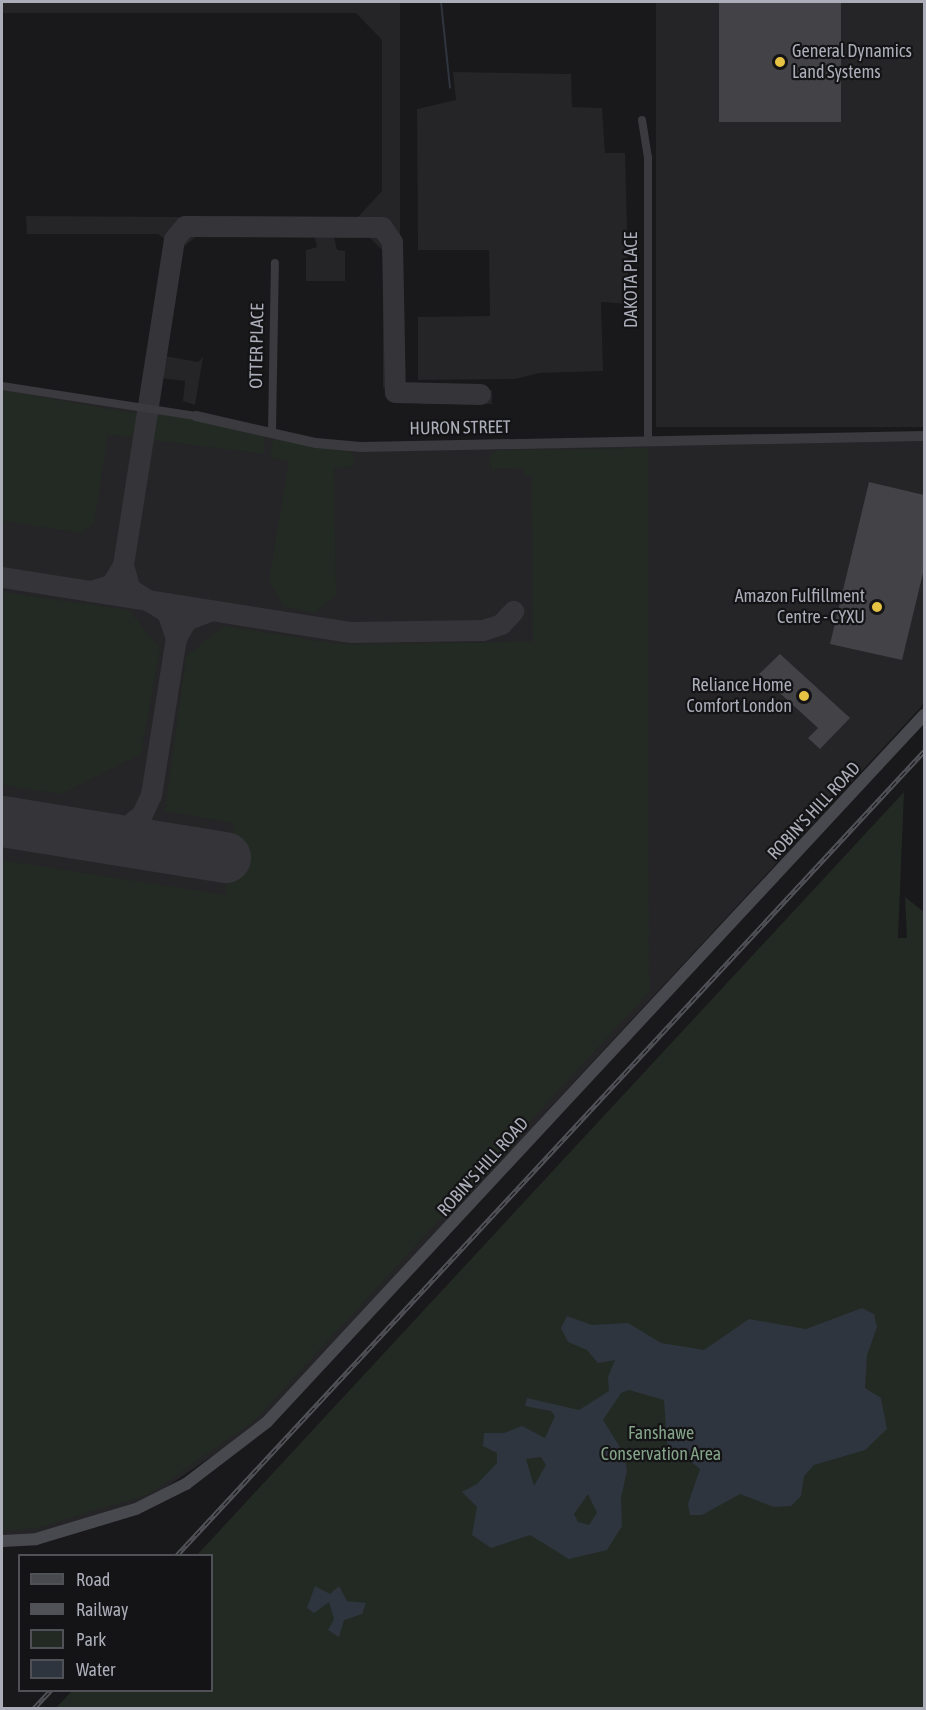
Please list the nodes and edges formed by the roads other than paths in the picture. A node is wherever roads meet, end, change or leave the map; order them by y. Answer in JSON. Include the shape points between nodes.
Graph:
{"nodes":[{"id":1,"x":642,"y":120,"type":"dead end"},
{"id":2,"x":275,"y":263,"type":"dead end"},
{"id":3,"x":2,"y":386,"type":"edge"},
{"id":4,"x":196,"y":416,"type":"joint"},
{"id":5,"x":272,"y":430,"type":"junction"},
{"id":6,"x":924,"y":436,"type":"edge"},
{"id":7,"x":648,"y":442,"type":"junction"},
{"id":8,"x":924,"y":715,"type":"edge"},
{"id":9,"x":2,"y":1541,"type":"edge"}],
"edges":[{"from":1,"to":7,"type":"street","name":"DAKOTA PLACE","via":[[648,157]]},
{"from":2,"to":5,"type":"street","name":"OTTER PLACE"},
{"from":3,"to":4,"type":"street","name":"HURON STREET"},
{"from":4,"to":5,"type":"street","name":"HURON STREET"},
{"from":5,"to":7,"type":"street","name":"HURON STREET","via":[[316,443],[361,447]]},
{"from":6,"to":7,"type":"street","name":"HURON STREET"},
{"from":8,"to":9,"type":"main road","name":"ROBIN'S HILL ROAD","via":[[267,1422],[186,1484],[136,1509],[36,1539]]}]}
